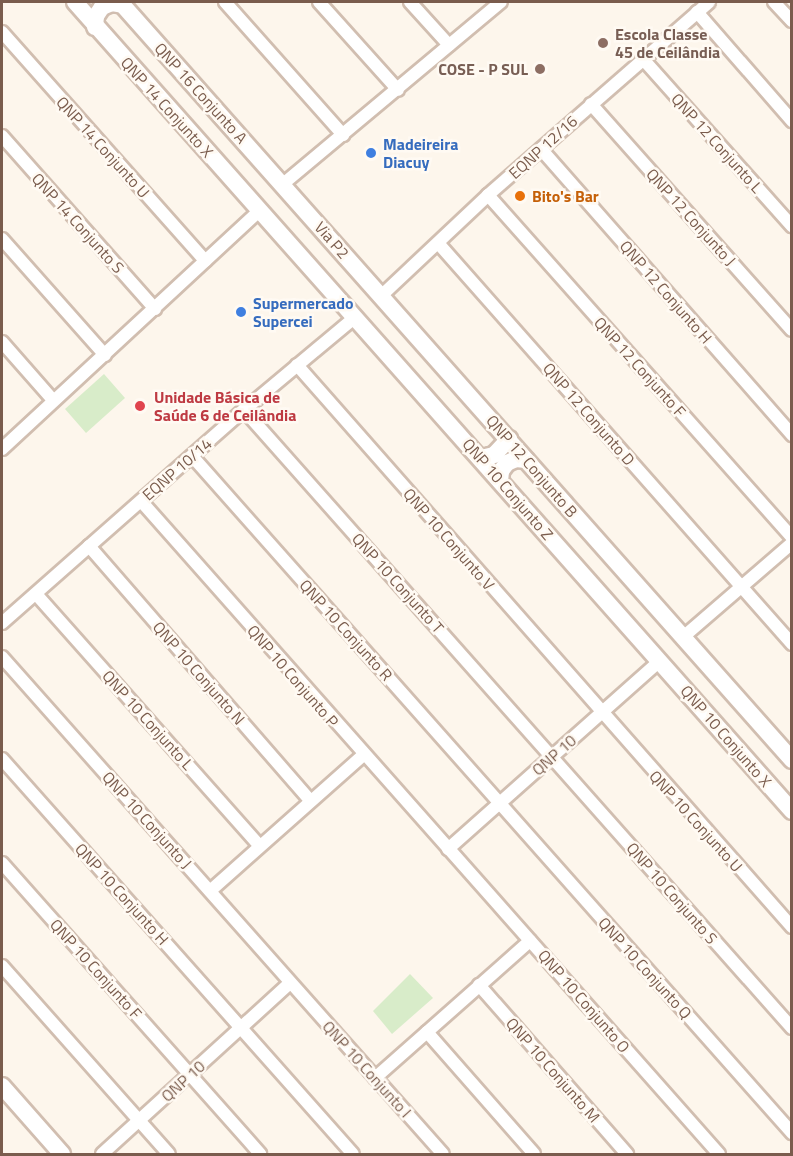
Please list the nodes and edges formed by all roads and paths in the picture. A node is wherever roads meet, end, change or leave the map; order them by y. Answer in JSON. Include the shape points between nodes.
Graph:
{"nodes":[{"id":1,"x":75,"y":2,"type":"edge"},
{"id":2,"x":225,"y":2,"type":"edge"},
{"id":3,"x":319,"y":2,"type":"edge"},
{"id":4,"x":410,"y":2,"type":"edge"},
{"id":5,"x":500,"y":2,"type":"edge"},
{"id":6,"x":709,"y":2,"type":"edge"},
{"id":7,"x":774,"y":2,"type":"edge"},
{"id":8,"x":122,"y":3,"type":"edge"},
{"id":9,"x":697,"y":12,"type":"junction"},
{"id":10,"x":792,"y":21,"type":"edge"},
{"id":11,"x":95,"y":27,"type":"junction"},
{"id":12,"x":2,"y":32,"type":"edge"},
{"id":13,"x":449,"y":45,"type":"junction"},
{"id":14,"x":643,"y":59,"type":"junction"},
{"id":15,"x":398,"y":90,"type":"junction"},
{"id":16,"x":591,"y":104,"type":"junction"},
{"id":17,"x":792,"y":122,"type":"edge"},
{"id":18,"x":343,"y":135,"type":"junction"},
{"id":19,"x":2,"y":136,"type":"edge"},
{"id":20,"x":541,"y":149,"type":"junction"},
{"id":21,"x":283,"y":184,"type":"junction"},
{"id":22,"x":488,"y":195,"type":"junction"},
{"id":23,"x":260,"y":210,"type":"junction"},
{"id":24,"x":792,"y":226,"type":"edge"},
{"id":25,"x":2,"y":239,"type":"edge"},
{"id":26,"x":438,"y":243,"type":"junction"},
{"id":27,"x":205,"y":261,"type":"junction"},
{"id":28,"x":381,"y":296,"type":"junction"},
{"id":29,"x":155,"y":309,"type":"junction"},
{"id":30,"x":354,"y":318,"type":"junction"},
{"id":31,"x":792,"y":330,"type":"edge"},
{"id":32,"x":2,"y":342,"type":"edge"},
{"id":33,"x":105,"y":356,"type":"junction"},
{"id":34,"x":297,"y":365,"type":"junction"},
{"id":35,"x":53,"y":400,"type":"junction"},
{"id":36,"x":244,"y":410,"type":"junction"},
{"id":37,"x":792,"y":435,"type":"edge"},
{"id":38,"x":509,"y":439,"type":"junction"},
{"id":39,"x":2,"y":449,"type":"edge"},
{"id":40,"x":192,"y":456,"type":"junction"},
{"id":41,"x":481,"y":458,"type":"junction"},
{"id":42,"x":526,"y":460,"type":"junction"},
{"id":43,"x":500,"y":481,"type":"junction"},
{"id":44,"x":141,"y":501,"type":"junction"},
{"id":45,"x":792,"y":538,"type":"edge"},
{"id":46,"x":792,"y":543,"type":"edge"},
{"id":47,"x":88,"y":546,"type":"junction"},
{"id":48,"x":740,"y":586,"type":"junction"},
{"id":49,"x":36,"y":594,"type":"junction"},
{"id":50,"x":2,"y":623,"type":"edge"},
{"id":51,"x":682,"y":638,"type":"junction"},
{"id":52,"x":792,"y":644,"type":"edge"},
{"id":53,"x":2,"y":657,"type":"edge"},
{"id":54,"x":660,"y":662,"type":"junction"},
{"id":55,"x":601,"y":714,"type":"junction"},
{"id":56,"x":363,"y":755,"type":"junction"},
{"id":57,"x":552,"y":757,"type":"junction"},
{"id":58,"x":2,"y":759,"type":"edge"},
{"id":59,"x":792,"y":760,"type":"edge"},
{"id":60,"x":310,"y":800,"type":"junction"},
{"id":61,"x":500,"y":803,"type":"junction"},
{"id":62,"x":792,"y":811,"type":"edge"},
{"id":63,"x":261,"y":846,"type":"junction"},
{"id":64,"x":448,"y":849,"type":"junction"},
{"id":65,"x":2,"y":863,"type":"edge"},
{"id":66,"x":210,"y":891,"type":"junction"},
{"id":67,"x":792,"y":927,"type":"edge"},
{"id":68,"x":530,"y":940,"type":"junction"},
{"id":69,"x":2,"y":966,"type":"edge"},
{"id":70,"x":290,"y":983,"type":"junction"},
{"id":71,"x":479,"y":986,"type":"junction"},
{"id":72,"x":242,"y":1028,"type":"junction"},
{"id":73,"x":792,"y":1028,"type":"edge"},
{"id":74,"x":427,"y":1032,"type":"junction"},
{"id":75,"x":190,"y":1075,"type":"junction"},
{"id":76,"x":375,"y":1078,"type":"junction"},
{"id":77,"x":4,"y":1094,"type":"edge"},
{"id":78,"x":139,"y":1120,"type":"junction"},
{"id":79,"x":792,"y":1133,"type":"edge"},
{"id":80,"x":62,"y":1155,"type":"edge"},
{"id":81,"x":102,"y":1155,"type":"edge"},
{"id":82,"x":169,"y":1155,"type":"edge"},
{"id":83,"x":260,"y":1155,"type":"edge"},
{"id":84,"x":353,"y":1155,"type":"edge"},
{"id":85,"x":443,"y":1155,"type":"edge"},
{"id":86,"x":534,"y":1155,"type":"edge"},
{"id":87,"x":627,"y":1155,"type":"edge"},
{"id":88,"x":719,"y":1155,"type":"edge"}],
"edges":[{"from":1,"to":11,"type":"street","name":"QNP 14 Conjunto X"},
{"from":2,"to":18,"type":"street"},
{"from":3,"to":15,"type":"street"},
{"from":4,"to":13,"type":"street"},
{"from":5,"to":13,"type":"street"},
{"from":6,"to":9,"type":"street","name":"EQNP 12/16"},
{"from":7,"to":10,"type":"street"},
{"from":8,"to":11,"type":"street","via":[[102,7]]},
{"from":8,"to":21,"type":"street","name":"QNP 16 Conjunto A"},
{"from":9,"to":14,"type":"street","name":"EQNP 12/16"},
{"from":9,"to":17,"type":"street"},
{"from":11,"to":23,"type":"street","name":"QNP 14 Conjunto X"},
{"from":12,"to":27,"type":"street","name":"QNP 14 Conjunto U"},
{"from":13,"to":15,"type":"street"},
{"from":14,"to":16,"type":"street","name":"EQNP 12/16"},
{"from":14,"to":24,"type":"street","name":"QNP 12 Conjunto L"},
{"from":15,"to":18,"type":"street"},
{"from":16,"to":20,"type":"street","name":"EQNP 12/16"},
{"from":16,"to":31,"type":"street","name":"QNP 12 Conjunto J"},
{"from":18,"to":21,"type":"street"},
{"from":19,"to":29,"type":"street","name":"QNP 14 Conjunto S"},
{"from":20,"to":22,"type":"street","name":"EQNP 12/16"},
{"from":20,"to":37,"type":"street","name":"QNP 12 Conjunto H"},
{"from":21,"to":28,"type":"street","name":"Via P2"},
{"from":22,"to":26,"type":"street","name":"EQNP 12/16"},
{"from":22,"to":45,"type":"street","name":"QNP 12 Conjunto F"},
{"from":23,"to":27,"type":"street"},
{"from":23,"to":30,"type":"street"},
{"from":25,"to":33,"type":"street"},
{"from":26,"to":28,"type":"street","name":"EQNP 12/16"},
{"from":26,"to":48,"type":"street","name":"QNP 12 Conjunto D"},
{"from":27,"to":29,"type":"street"},
{"from":28,"to":38,"type":"street","name":"QNP 12 Conjunto B"},
{"from":29,"to":33,"type":"street"},
{"from":30,"to":34,"type":"street","name":"EQNP 10/14"},
{"from":30,"to":41,"type":"street","name":"QNP 10 Conjunto Z"},
{"from":32,"to":35,"type":"street"},
{"from":33,"to":35,"type":"street"},
{"from":34,"to":36,"type":"street","name":"EQNP 10/14"},
{"from":34,"to":55,"type":"street","name":"QNP 10 Conjunto V"},
{"from":35,"to":39,"type":"street"},
{"from":36,"to":40,"type":"street","name":"EQNP 10/14"},
{"from":36,"to":57,"type":"street","name":"QNP 10 Conjunto T"},
{"from":38,"to":41,"type":"street","via":[[494,455]]},
{"from":38,"to":42,"type":"street","name":"QNP 12 Conjunto B"},
{"from":40,"to":44,"type":"street","name":"EQNP 10/14"},
{"from":40,"to":61,"type":"street","name":"QNP 10 Conjunto R"},
{"from":41,"to":43,"type":"street","name":"QNP 10 Conjunto Z"},
{"from":42,"to":43,"type":"street","via":[[507,463]]},
{"from":42,"to":51,"type":"street","name":"QNP 12 Conjunto B"},
{"from":43,"to":54,"type":"street","name":"QNP 10 Conjunto Z"},
{"from":44,"to":47,"type":"street","name":"EQNP 10/14"},
{"from":44,"to":56,"type":"street","name":"QNP 10 Conjunto P"},
{"from":46,"to":48,"type":"street"},
{"from":47,"to":49,"type":"street","name":"EQNP 10/14"},
{"from":47,"to":60,"type":"street","name":"QNP 10 Conjunto N"},
{"from":48,"to":51,"type":"street"},
{"from":48,"to":52,"type":"street","name":"QNP 12 Conjunto D"},
{"from":49,"to":50,"type":"street","name":"EQNP 10/14"},
{"from":49,"to":63,"type":"street","name":"QNP 10 Conjunto L"},
{"from":51,"to":59,"type":"street","name":"QNP 12 Conjunto B"},
{"from":53,"to":66,"type":"street","name":"QNP 10 Conjunto J"},
{"from":54,"to":55,"type":"street","name":"QNP 10"},
{"from":54,"to":62,"type":"street","name":"QNP 10 Conjunto X"},
{"from":55,"to":57,"type":"street","name":"QNP 10"},
{"from":55,"to":67,"type":"street","name":"QNP 10 Conjunto U"},
{"from":56,"to":60,"type":"street"},
{"from":56,"to":64,"type":"street","name":"QNP 10 Conjunto P"},
{"from":57,"to":61,"type":"street","name":"QNP 10"},
{"from":57,"to":73,"type":"street","name":"QNP 10 Conjunto S"},
{"from":58,"to":72,"type":"street","name":"QNP 10 Conjunto H"},
{"from":60,"to":63,"type":"street"},
{"from":61,"to":64,"type":"street","name":"QNP 10"},
{"from":61,"to":79,"type":"street","name":"QNP 10 Conjunto Q"},
{"from":63,"to":66,"type":"street"},
{"from":64,"to":68,"type":"street","name":"QNP 10 Conjunto O"},
{"from":65,"to":75,"type":"street","name":"QNP 10 Conjunto F"},
{"from":66,"to":70,"type":"street","name":"QNP 10 Conjunto J"},
{"from":68,"to":71,"type":"street"},
{"from":68,"to":88,"type":"street","name":"QNP 10 Conjunto O"},
{"from":69,"to":78,"type":"street"},
{"from":70,"to":72,"type":"street","name":"QNP 10"},
{"from":70,"to":76,"type":"street","name":"QNP 10 Conjunto I"},
{"from":71,"to":74,"type":"street"},
{"from":71,"to":87,"type":"street","name":"QNP 10 Conjunto M"},
{"from":72,"to":75,"type":"street","name":"QNP 10"},
{"from":72,"to":84,"type":"street","name":"QNP 10 Conjunto H"},
{"from":74,"to":76,"type":"street"},
{"from":74,"to":86,"type":"street"},
{"from":75,"to":78,"type":"street","name":"QNP 10"},
{"from":75,"to":83,"type":"street","name":"QNP 10 Conjunto F"},
{"from":76,"to":85,"type":"street","name":"QNP 10 Conjunto I"},
{"from":77,"to":80,"type":"street"},
{"from":78,"to":81,"type":"street","name":"QNP 10"},
{"from":78,"to":82,"type":"street"}]}
